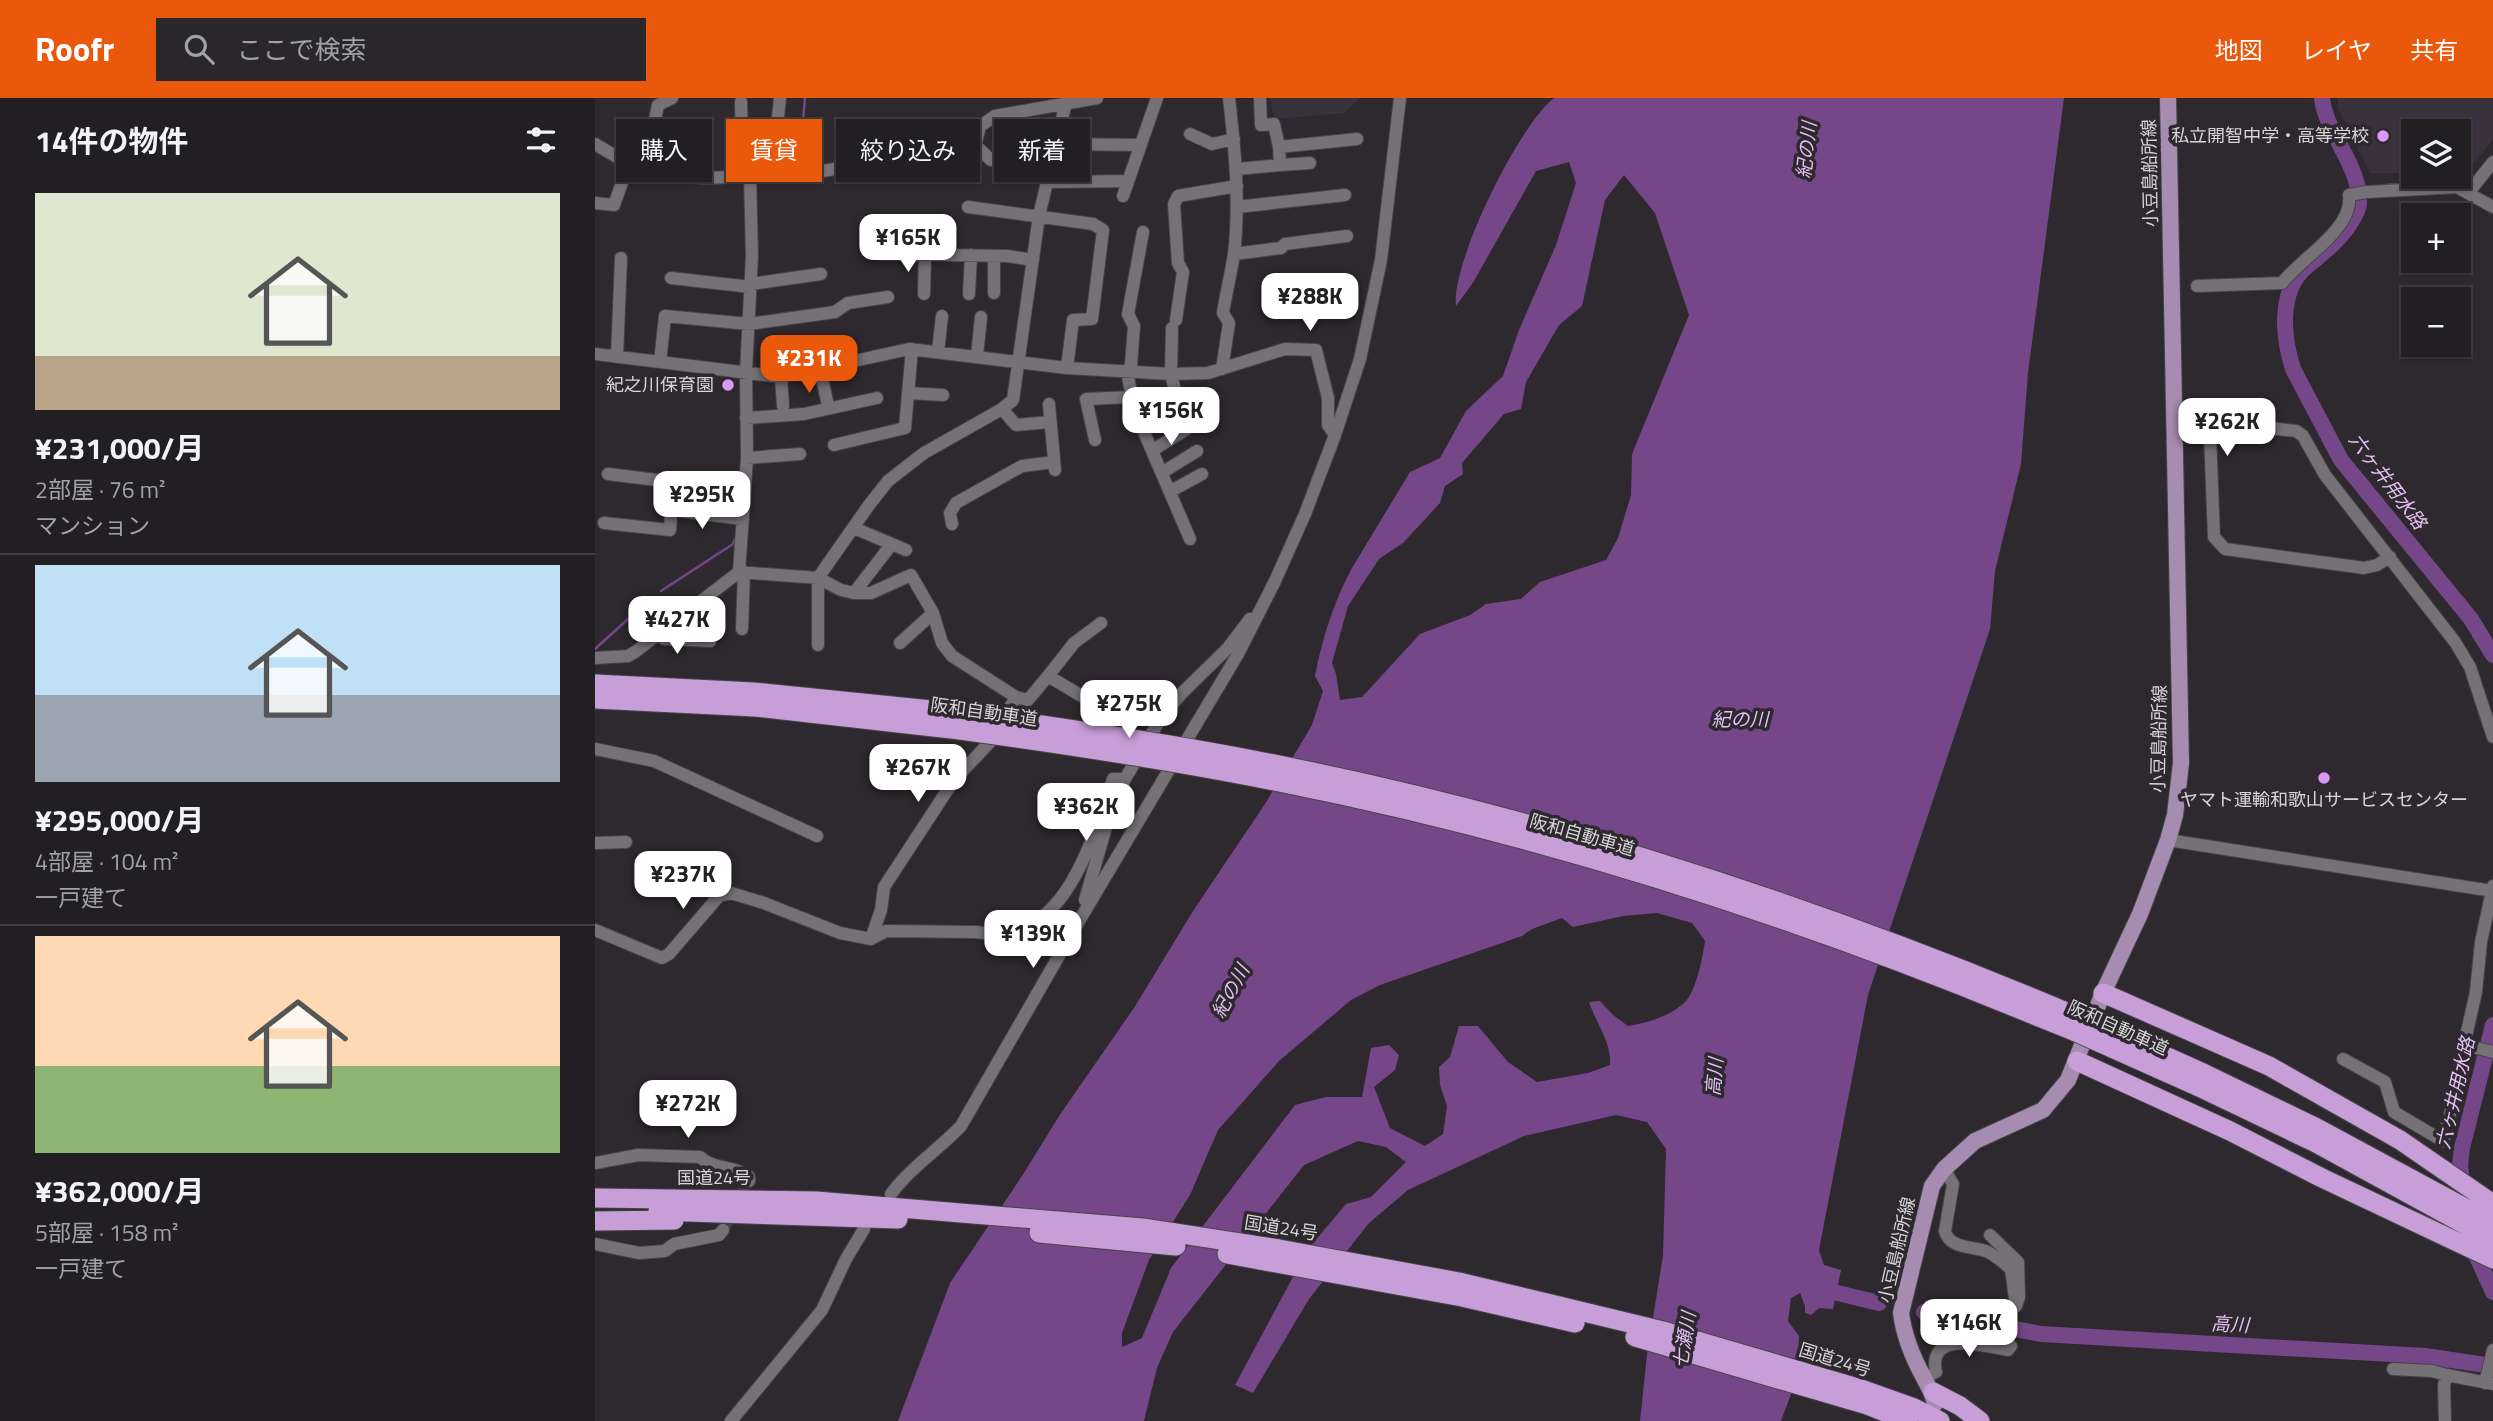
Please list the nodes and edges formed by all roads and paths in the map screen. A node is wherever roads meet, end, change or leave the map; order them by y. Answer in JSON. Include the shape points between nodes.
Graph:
{"nodes":[{"id":1,"x":672,"y":98,"type":"edge"},
{"id":2,"x":780,"y":98,"type":"edge"},
{"id":3,"x":1097,"y":98,"type":"edge"},
{"id":4,"x":1157,"y":98,"type":"edge"},
{"id":5,"x":1229,"y":98,"type":"edge"},
{"id":6,"x":1260,"y":98,"type":"edge"},
{"id":7,"x":1400,"y":98,"type":"edge"},
{"id":8,"x":2168,"y":98,"type":"edge"},
{"id":9,"x":1066,"y":101,"type":"edge"},
{"id":10,"x":741,"y":102,"type":"dead end"},
{"id":11,"x":1026,"y":105,"type":"edge"},
{"id":12,"x":655,"y":119,"type":"edge"},
{"id":13,"x":742,"y":119,"type":"edge"},
{"id":14,"x":778,"y":119,"type":"edge"},
{"id":15,"x":1062,"y":119,"type":"edge"},
{"id":16,"x":980,"y":126,"type":"edge"},
{"id":17,"x":1190,"y":134,"type":"dead end"},
{"id":18,"x":1234,"y":139,"type":"junction"},
{"id":19,"x":1357,"y":139,"type":"dead end"},
{"id":20,"x":595,"y":144,"type":"edge"},
{"id":21,"x":1090,"y":144,"type":"edge"},
{"id":22,"x":1141,"y":145,"type":"junction"},
{"id":23,"x":1279,"y":147,"type":"junction"},
{"id":24,"x":980,"y":150,"type":"edge"},
{"id":25,"x":616,"y":158,"type":"edge"},
{"id":26,"x":994,"y":160,"type":"edge"},
{"id":27,"x":2493,"y":162,"type":"edge"},
{"id":28,"x":1310,"y":163,"type":"dead end"},
{"id":29,"x":1280,"y":165,"type":"junction"},
{"id":30,"x":1237,"y":169,"type":"junction"},
{"id":31,"x":2471,"y":179,"type":"edge"},
{"id":32,"x":1090,"y":181,"type":"edge"},
{"id":33,"x":1128,"y":181,"type":"junction"},
{"id":34,"x":622,"y":182,"type":"edge"},
{"id":35,"x":747,"y":182,"type":"edge"},
{"id":36,"x":1048,"y":182,"type":"edge"},
{"id":37,"x":1237,"y":186,"type":"junction"},
{"id":38,"x":2458,"y":189,"type":"joint"},
{"id":39,"x":1123,"y":195,"type":"dead end"},
{"id":40,"x":1345,"y":195,"type":"dead end"},
{"id":41,"x":595,"y":203,"type":"edge"},
{"id":42,"x":968,"y":207,"type":"dead end"},
{"id":43,"x":1237,"y":207,"type":"junction"},
{"id":44,"x":2493,"y":207,"type":"edge"},
{"id":45,"x":1039,"y":216,"type":"junction"},
{"id":46,"x":1143,"y":232,"type":"dead end"},
{"id":47,"x":1347,"y":236,"type":"dead end"},
{"id":48,"x":881,"y":254,"type":"dead end"},
{"id":49,"x":1234,"y":254,"type":"junction"},
{"id":50,"x":925,"y":255,"type":"junction"},
{"id":51,"x":971,"y":256,"type":"junction"},
{"id":52,"x":995,"y":256,"type":"junction"},
{"id":53,"x":621,"y":258,"type":"dead end"},
{"id":54,"x":1033,"y":260,"type":"junction"},
{"id":55,"x":821,"y":274,"type":"dead end"},
{"id":56,"x":671,"y":278,"type":"dead end"},
{"id":57,"x":748,"y":286,"type":"junction"},
{"id":58,"x":2197,"y":286,"type":"dead end"},
{"id":59,"x":994,"y":293,"type":"dead end"},
{"id":60,"x":924,"y":294,"type":"dead end"},
{"id":61,"x":969,"y":295,"type":"dead end"},
{"id":62,"x":888,"y":297,"type":"dead end"},
{"id":63,"x":942,"y":316,"type":"dead end"},
{"id":64,"x":981,"y":317,"type":"dead end"},
{"id":65,"x":746,"y":324,"type":"junction"},
{"id":66,"x":912,"y":349,"type":"junction"},
{"id":67,"x":938,"y":352,"type":"junction"},
{"id":68,"x":595,"y":354,"type":"edge"},
{"id":69,"x":977,"y":356,"type":"junction"},
{"id":70,"x":617,"y":357,"type":"junction"},
{"id":71,"x":1019,"y":361,"type":"junction"},
{"id":72,"x":660,"y":362,"type":"junction"},
{"id":73,"x":1067,"y":368,"type":"junction"},
{"id":74,"x":820,"y":369,"type":"junction"},
{"id":75,"x":1222,"y":369,"type":"junction"},
{"id":76,"x":746,"y":372,"type":"junction"},
{"id":77,"x":1127,"y":372,"type":"junction"},
{"id":78,"x":1171,"y":374,"type":"junction"},
{"id":79,"x":781,"y":377,"type":"junction"},
{"id":80,"x":908,"y":393,"type":"junction"},
{"id":81,"x":943,"y":395,"type":"dead end"},
{"id":82,"x":1132,"y":397,"type":"junction"},
{"id":83,"x":877,"y":398,"type":"dead end"},
{"id":84,"x":1177,"y":398,"type":"dead end"},
{"id":85,"x":827,"y":401,"type":"dead end"},
{"id":86,"x":1049,"y":404,"type":"dead end"},
{"id":87,"x":783,"y":406,"type":"dead end"},
{"id":88,"x":1002,"y":409,"type":"junction"},
{"id":89,"x":745,"y":418,"type":"junction"},
{"id":90,"x":1049,"y":422,"type":"junction"},
{"id":91,"x":1190,"y":426,"type":"dead end"},
{"id":92,"x":1335,"y":435,"type":"junction"},
{"id":93,"x":1095,"y":440,"type":"dead end"},
{"id":94,"x":834,"y":445,"type":"dead end"},
{"id":95,"x":1153,"y":450,"type":"junction"},
{"id":96,"x":1197,"y":451,"type":"dead end"},
{"id":97,"x":800,"y":454,"type":"dead end"},
{"id":98,"x":747,"y":458,"type":"junction"},
{"id":99,"x":1163,"y":472,"type":"junction"},
{"id":100,"x":608,"y":474,"type":"dead end"},
{"id":101,"x":1202,"y":474,"type":"dead end"},
{"id":102,"x":699,"y":480,"type":"dead end"},
{"id":103,"x":743,"y":485,"type":"junction"},
{"id":104,"x":1171,"y":491,"type":"junction"},
{"id":105,"x":671,"y":510,"type":"junction"},
{"id":106,"x":740,"y":519,"type":"junction"},
{"id":107,"x":604,"y":523,"type":"dead end"},
{"id":108,"x":952,"y":524,"type":"dead end"},
{"id":109,"x":854,"y":528,"type":"junction"},
{"id":110,"x":1190,"y":539,"type":"dead end"},
{"id":111,"x":891,"y":545,"type":"junction"},
{"id":112,"x":906,"y":551,"type":"dead end"},
{"id":113,"x":2390,"y":557,"type":"junction"},
{"id":114,"x":741,"y":572,"type":"junction"},
{"id":115,"x":818,"y":579,"type":"junction"},
{"id":116,"x":854,"y":593,"type":"junction"},
{"id":117,"x":1258,"y":612,"type":"junction"},
{"id":118,"x":933,"y":613,"type":"junction"},
{"id":119,"x":1101,"y":623,"type":"dead end"},
{"id":120,"x":742,"y":629,"type":"dead end"},
{"id":121,"x":657,"y":634,"type":"junction"},
{"id":122,"x":710,"y":641,"type":"dead end"},
{"id":123,"x":900,"y":643,"type":"dead end"},
{"id":124,"x":818,"y":645,"type":"dead end"},
{"id":125,"x":595,"y":658,"type":"edge"},
{"id":126,"x":1048,"y":676,"type":"junction"},
{"id":127,"x":595,"y":684,"type":"edge"},
{"id":128,"x":1016,"y":696,"type":"junction"},
{"id":129,"x":595,"y":699,"type":"edge"},
{"id":130,"x":754,"y":699,"type":"junction"},
{"id":131,"x":1161,"y":718,"type":"junction"},
{"id":132,"x":2493,"y":737,"type":"edge"},
{"id":133,"x":595,"y":749,"type":"edge"},
{"id":134,"x":1125,"y":779,"type":"junction"},
{"id":135,"x":817,"y":836,"type":"dead end"},
{"id":136,"x":2168,"y":840,"type":"junction"},
{"id":137,"x":626,"y":842,"type":"dead end"},
{"id":138,"x":595,"y":843,"type":"edge"},
{"id":139,"x":2493,"y":889,"type":"edge"},
{"id":140,"x":1079,"y":921,"type":"junction"},
{"id":141,"x":595,"y":930,"type":"edge"},
{"id":142,"x":871,"y":939,"type":"junction"},
{"id":143,"x":2103,"y":993,"type":"junction"},
{"id":144,"x":2464,"y":1045,"type":"junction"},
{"id":145,"x":2487,"y":1051,"type":"edge"},
{"id":146,"x":2343,"y":1059,"type":"dead end"},
{"id":147,"x":2077,"y":1061,"type":"junction"},
{"id":148,"x":595,"y":1163,"type":"edge"},
{"id":149,"x":1944,"y":1169,"type":"junction"},
{"id":150,"x":749,"y":1181,"type":"dead end"},
{"id":151,"x":595,"y":1188,"type":"edge"},
{"id":152,"x":891,"y":1194,"type":"dead end"},
{"id":153,"x":595,"y":1198,"type":"edge"},
{"id":154,"x":731,"y":1198,"type":"junction"},
{"id":155,"x":595,"y":1210,"type":"edge"},
{"id":156,"x":702,"y":1212,"type":"junction"},
{"id":157,"x":905,"y":1214,"type":"junction"},
{"id":158,"x":595,"y":1221,"type":"edge"},
{"id":159,"x":864,"y":1229,"type":"dead end"},
{"id":160,"x":2490,"y":1229,"type":"edge"},
{"id":161,"x":723,"y":1230,"type":"tunnel mouth"},
{"id":162,"x":1990,"y":1235,"type":"dead end"},
{"id":163,"x":595,"y":1244,"type":"edge"},
{"id":164,"x":2011,"y":1346,"type":"dead end"},
{"id":165,"x":2492,"y":1352,"type":"edge"},
{"id":166,"x":2393,"y":1369,"type":"dead end"},
{"id":167,"x":2447,"y":1375,"type":"junction"},
{"id":168,"x":2488,"y":1381,"type":"edge"},
{"id":169,"x":1869,"y":1399,"type":"junction"},
{"id":170,"x":1933,"y":1399,"type":"edge"},
{"id":171,"x":731,"y":1421,"type":"edge"},
{"id":172,"x":1908,"y":1421,"type":"edge"},
{"id":173,"x":1980,"y":1421,"type":"edge"},
{"id":174,"x":2445,"y":1421,"type":"edge"}],
"edges":[{"from":1,"to":12,"type":"street","via":[[658,105]]},
{"from":2,"to":14,"type":"street"},
{"from":3,"to":9,"type":"street"},
{"from":4,"to":22,"type":"street"},
{"from":5,"to":18,"type":"street"},
{"from":6,"to":23,"type":"street","via":[[1261,125],[1274,124]]},
{"from":7,"to":92,"type":"street","via":[[1381,260],[1360,359]]},
{"from":8,"to":136,"type":"main road","name":"小豆島船所線","via":[[2181,763]]},
{"from":9,"to":11,"type":"street"},
{"from":9,"to":15,"type":"street"},
{"from":10,"to":13,"type":"street"},
{"from":11,"to":16,"type":"street"},
{"from":17,"to":18,"type":"street","via":[[1213,144]]},
{"from":18,"to":30,"type":"street"},
{"from":19,"to":23,"type":"street"},
{"from":20,"to":25,"type":"street"},
{"from":21,"to":22,"type":"street"},
{"from":22,"to":33,"type":"street"},
{"from":23,"to":29,"type":"street"},
{"from":24,"to":26,"type":"street"},
{"from":27,"to":31,"type":"street"},
{"from":28,"to":29,"type":"street"},
{"from":29,"to":30,"type":"street"},
{"from":30,"to":37,"type":"street"},
{"from":32,"to":33,"type":"street"},
{"from":33,"to":39,"type":"street"},
{"from":34,"to":41,"type":"street","via":[[614,205]]},
{"from":35,"to":57,"type":"street"},
{"from":36,"to":45,"type":"street"},
{"from":37,"to":43,"type":"street"},
{"from":37,"to":78,"type":"street","via":[[1178,196],[1174,204],[1178,263],[1184,272]]},
{"from":38,"to":44,"type":"street"},
{"from":38,"to":58,"type":"street","via":[[2349,195],[2348,211],[2336,230],[2282,283]]},
{"from":40,"to":43,"type":"street"},
{"from":42,"to":45,"type":"street"},
{"from":43,"to":49,"type":"street"},
{"from":45,"to":54,"type":"street"},
{"from":45,"to":73,"type":"street","via":[[1093,224],[1104,230],[1092,319],[1073,320]]},
{"from":46,"to":77,"type":"street","via":[[1128,314],[1134,326]]},
{"from":47,"to":49,"type":"street"},
{"from":48,"to":50,"type":"street"},
{"from":49,"to":75,"type":"street","via":[[1223,313],[1229,323]]},
{"from":50,"to":51,"type":"street"},
{"from":50,"to":60,"type":"street"},
{"from":51,"to":52,"type":"street"},
{"from":51,"to":61,"type":"street"},
{"from":52,"to":54,"type":"street"},
{"from":52,"to":59,"type":"street"},
{"from":53,"to":70,"type":"street"},
{"from":54,"to":71,"type":"street"},
{"from":55,"to":57,"type":"street"},
{"from":56,"to":57,"type":"street"},
{"from":57,"to":65,"type":"street"},
{"from":62,"to":65,"type":"street","via":[[848,303],[835,312]]},
{"from":63,"to":67,"type":"street"},
{"from":64,"to":69,"type":"street"},
{"from":65,"to":72,"type":"street","via":[[665,316]]},
{"from":65,"to":76,"type":"street"},
{"from":66,"to":67,"type":"street"},
{"from":66,"to":74,"type":"street"},
{"from":66,"to":80,"type":"street"},
{"from":67,"to":69,"type":"street"},
{"from":68,"to":70,"type":"street"},
{"from":69,"to":71,"type":"street"},
{"from":70,"to":72,"type":"street"},
{"from":71,"to":73,"type":"street"},
{"from":71,"to":88,"type":"street","via":[[1013,400]]},
{"from":72,"to":76,"type":"street"},
{"from":73,"to":77,"type":"street"},
{"from":74,"to":79,"type":"street"},
{"from":74,"to":85,"type":"street"},
{"from":75,"to":78,"type":"street"},
{"from":75,"to":92,"type":"street","via":[[1285,349],[1316,350],[1328,398],[1328,425]]},
{"from":76,"to":79,"type":"street"},
{"from":76,"to":89,"type":"street"},
{"from":77,"to":78,"type":"street"},
{"from":77,"to":82,"type":"street"},
{"from":78,"to":84,"type":"street"},
{"from":79,"to":87,"type":"street"},
{"from":80,"to":81,"type":"street"},
{"from":80,"to":94,"type":"street","via":[[905,428]]},
{"from":82,"to":93,"type":"street","via":[[1086,399]]},
{"from":82,"to":95,"type":"street"},
{"from":83,"to":89,"type":"street","via":[[803,414]]},
{"from":86,"to":90,"type":"street"},
{"from":88,"to":90,"type":"street","via":[[1016,425]]},
{"from":88,"to":109,"type":"street","via":[[924,453],[888,481]]},
{"from":89,"to":98,"type":"street"},
{"from":90,"to":108,"type":"street","via":[[1055,466],[1022,466],[955,503],[950,513]]},
{"from":91,"to":95,"type":"street"},
{"from":92,"to":117,"type":"street","via":[[1305,514]]},
{"from":95,"to":99,"type":"street"},
{"from":96,"to":99,"type":"street"},
{"from":97,"to":98,"type":"street"},
{"from":98,"to":103,"type":"street"},
{"from":99,"to":104,"type":"street"},
{"from":100,"to":105,"type":"street","via":[[673,482]]},
{"from":101,"to":104,"type":"street"},
{"from":102,"to":103,"type":"street"},
{"from":103,"to":106,"type":"street"},
{"from":104,"to":110,"type":"street"},
{"from":105,"to":106,"type":"street"},
{"from":105,"to":107,"type":"street","via":[[670,530]]},
{"from":106,"to":114,"type":"street"},
{"from":109,"to":111,"type":"street"},
{"from":109,"to":115,"type":"street"},
{"from":111,"to":112,"type":"street"},
{"from":111,"to":116,"type":"street"},
{"from":113,"to":113,"type":"street","via":[[2364,568],[2225,549],[2214,537],[2210,434],[2214,426],[2296,431],[2303,436],[2325,475]]},
{"from":113,"to":132,"type":"street","via":[[2470,667]]},
{"from":114,"to":115,"type":"street"},
{"from":114,"to":120,"type":"street"},
{"from":114,"to":121,"type":"street"},
{"from":115,"to":116,"type":"street"},
{"from":115,"to":124,"type":"street"},
{"from":116,"to":118,"type":"street","via":[[871,593],[911,575]]},
{"from":117,"to":131,"type":"street"},
{"from":117,"to":140,"type":"street","via":[[1238,654]]},
{"from":118,"to":123,"type":"street"},
{"from":118,"to":128,"type":"street","via":[[941,643],[952,656]]},
{"from":119,"to":126,"type":"street","via":[[1075,643]]},
{"from":121,"to":122,"type":"street","via":[[664,639]]},
{"from":121,"to":125,"type":"street","via":[[628,656]]},
{"from":126,"to":128,"type":"street","via":[[1028,700]]},
{"from":126,"to":131,"type":"street","via":[[1090,701]]},
{"from":127,"to":130,"type":"highway","name":"阪和自動車道"},
{"from":128,"to":142,"type":"street","via":[[990,742],[954,780],[884,887]]},
{"from":129,"to":130,"type":"highway","name":"阪和自動車道"},
{"from":130,"to":160,"type":"highway","name":"阪和自動車道","bridge":true,"via":[[1165,743],[1291,768],[1637,856],[1917,952],[2200,1080]]},
{"from":131,"to":134,"type":"street"},
{"from":133,"to":135,"type":"street","via":[[654,761]]},
{"from":134,"to":140,"type":"street","via":[[1113,803]]},
{"from":134,"to":142,"type":"street","via":[[1113,779],[1089,847],[1062,895],[1016,937],[886,931]]},
{"from":136,"to":139,"type":"street"},
{"from":136,"to":143,"type":"main road","name":"小豆島船所線"},
{"from":137,"to":138,"type":"street"},
{"from":139,"to":144,"type":"street"},
{"from":140,"to":152,"type":"street","via":[[961,1126],[910,1170]]},
{"from":141,"to":142,"type":"street","via":[[662,958],[719,896],[731,893],[839,933]]},
{"from":143,"to":147,"type":"main road","name":"小豆島船所線"},
{"from":143,"to":160,"type":"highway","via":[[2269,1066],[2351,1111],[2449,1172]]},
{"from":144,"to":145,"type":"street"},
{"from":144,"to":146,"type":"street","via":[[2443,1141],[2394,1112],[2385,1082]]},
{"from":147,"to":149,"type":"main road","name":"小豆島船所線","via":[[2043,1110],[1975,1141]]},
{"from":147,"to":160,"type":"highway","via":[[2454,1240]]},
{"from":148,"to":150,"type":"street","via":[[638,1155],[701,1157],[707,1164],[743,1172]]},
{"from":149,"to":162,"type":"street","via":[[1953,1184],[1946,1237],[1989,1252],[2011,1269],[2016,1306],[2018,1262]]},
{"from":149,"to":170,"type":"main road","name":"小豆島船所線","via":[[1926,1205],[1902,1313],[1903,1329]]},
{"from":151,"to":154,"type":"highway","via":[[697,1189]]},
{"from":153,"to":154,"type":"highway","name":"国道24号"},
{"from":154,"to":157,"type":"highway","name":"国道24号","via":[[816,1200]]},
{"from":155,"to":156,"type":"highway","name":"国道24号"},
{"from":156,"to":157,"type":"highway","name":"国道24号"},
{"from":156,"to":158,"type":"highway","via":[[681,1220]]},
{"from":157,"to":169,"type":"highway","name":"国道24号","via":[[1168,1245],[1462,1297]]},
{"from":159,"to":171,"type":"street","via":[[822,1310]]},
{"from":161,"to":163,"type":"street","via":[[719,1236],[674,1244],[664,1251],[639,1253]]},
{"from":164,"to":170,"type":"street","via":[[2008,1350],[1971,1342],[1940,1351],[1934,1363]]},
{"from":165,"to":168,"type":"street"},
{"from":166,"to":167,"type":"street"},
{"from":167,"to":168,"type":"street"},
{"from":167,"to":174,"type":"street"},
{"from":169,"to":170,"type":"highway","name":"国道24号","via":[[1914,1408]]},
{"from":169,"to":172,"type":"highway","name":"国道24号"},
{"from":170,"to":173,"type":"highway","name":"国道24号","via":[[1960,1406]]}]}
